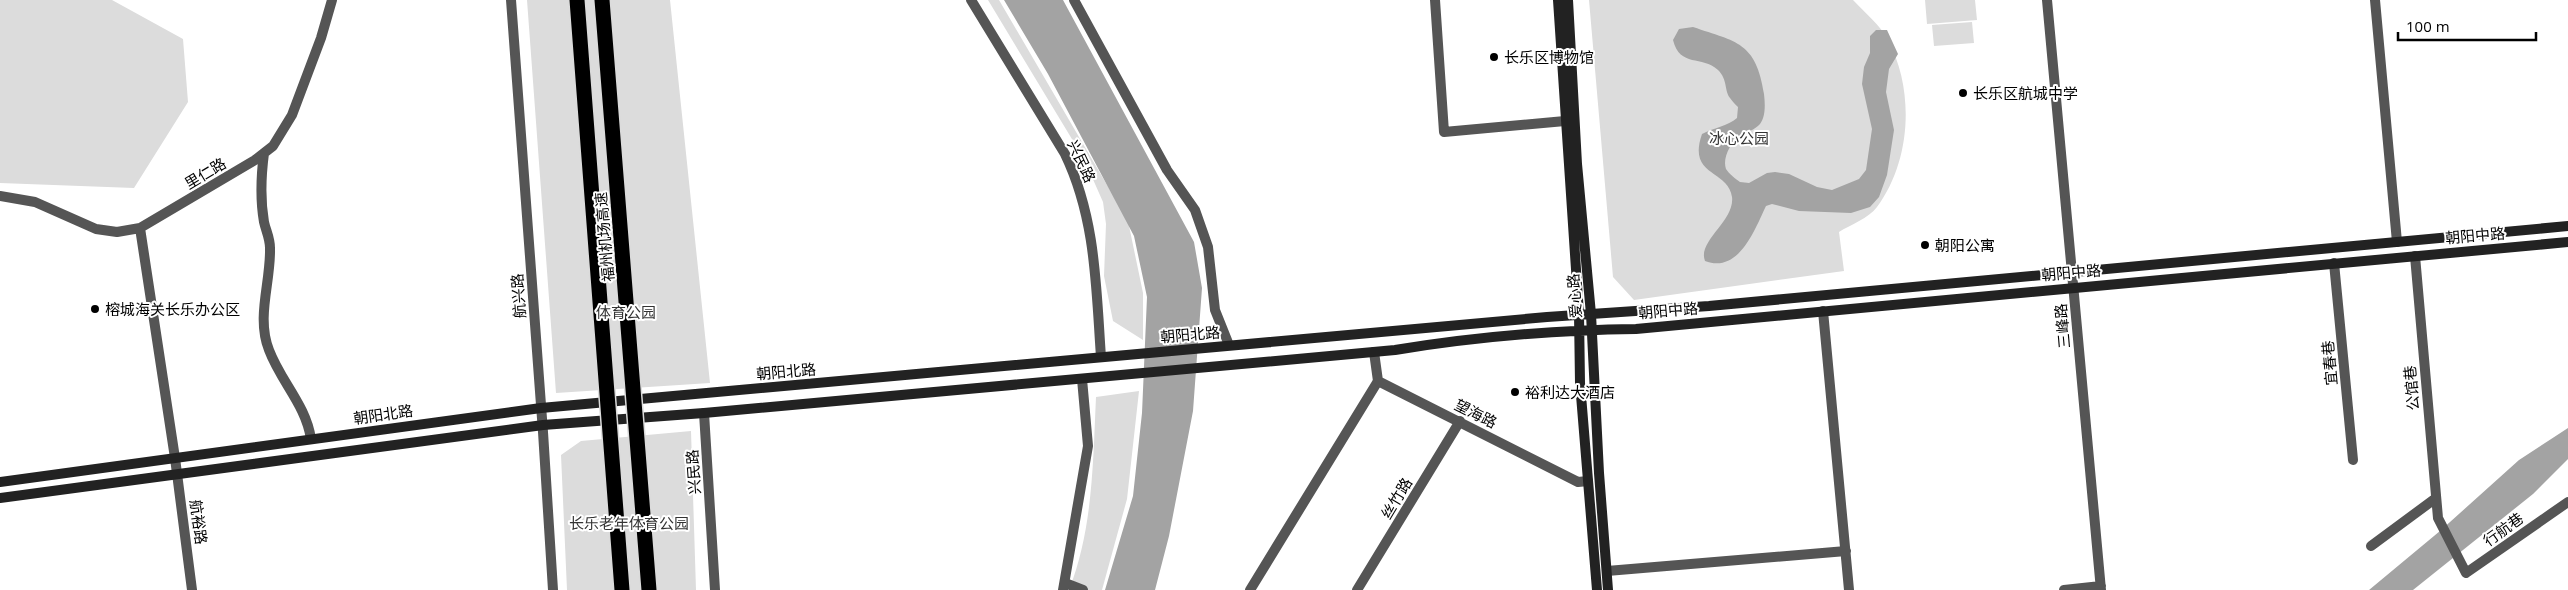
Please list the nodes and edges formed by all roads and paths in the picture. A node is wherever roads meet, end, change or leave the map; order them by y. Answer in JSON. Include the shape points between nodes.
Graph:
{"nodes":[{"id":1,"x":332,"y":0,"type":"edge"},
{"id":2,"x":512,"y":0,"type":"edge"},
{"id":3,"x":577,"y":0,"type":"edge"},
{"id":4,"x":602,"y":0,"type":"edge"},
{"id":5,"x":971,"y":0,"type":"edge"},
{"id":6,"x":1074,"y":0,"type":"edge"},
{"id":7,"x":1435,"y":0,"type":"edge"},
{"id":8,"x":1558,"y":0,"type":"edge"},
{"id":9,"x":1568,"y":0,"type":"edge"},
{"id":10,"x":2047,"y":0,"type":"edge"},
{"id":11,"x":2375,"y":0,"type":"edge"},
{"id":12,"x":1565,"y":121,"type":"junction"},
{"id":13,"x":264,"y":153,"type":"junction"},
{"id":14,"x":0,"y":196,"type":"edge"},
{"id":15,"x":2568,"y":226,"type":"edge"},
{"id":16,"x":140,"y":228,"type":"junction"},
{"id":17,"x":2397,"y":242,"type":"junction"},
{"id":18,"x":2568,"y":242,"type":"edge"},
{"id":19,"x":2415,"y":256,"type":"junction"},
{"id":20,"x":2398,"y":257,"type":"junction"},
{"id":21,"x":2334,"y":263,"type":"junction"},
{"id":22,"x":2072,"y":271,"type":"junction"},
{"id":23,"x":2073,"y":287,"type":"junction"},
{"id":24,"x":1780,"y":298,"type":"junction"},
{"id":25,"x":1824,"y":311,"type":"junction"},
{"id":26,"x":1578,"y":314,"type":"junction"},
{"id":27,"x":1591,"y":314,"type":"junction"},
{"id":28,"x":1782,"y":315,"type":"junction"},
{"id":29,"x":1578,"y":330,"type":"junction"},
{"id":30,"x":1592,"y":330,"type":"junction"},
{"id":31,"x":1230,"y":345,"type":"junction"},
{"id":32,"x":1374,"y":352,"type":"junction"},
{"id":33,"x":1101,"y":357,"type":"junction"},
{"id":34,"x":1082,"y":378,"type":"junction"},
{"id":35,"x":1378,"y":381,"type":"junction"},
{"id":36,"x":541,"y":408,"type":"junction"},
{"id":37,"x":704,"y":413,"type":"junction"},
{"id":38,"x":1460,"y":421,"type":"junction"},
{"id":39,"x":543,"y":425,"type":"junction"},
{"id":40,"x":311,"y":439,"type":"junction"},
{"id":41,"x":175,"y":458,"type":"junction"},
{"id":42,"x":2353,"y":460,"type":"dead end"},
{"id":43,"x":177,"y":474,"type":"junction"},
{"id":44,"x":1588,"y":481,"type":"junction"},
{"id":45,"x":0,"y":482,"type":"edge"},
{"id":46,"x":0,"y":498,"type":"edge"},
{"id":47,"x":2436,"y":498,"type":"junction"},
{"id":48,"x":2568,"y":502,"type":"edge"},
{"id":49,"x":2371,"y":546,"type":"dead end"},
{"id":50,"x":1846,"y":551,"type":"junction"},
{"id":51,"x":2460,"y":563,"type":"joint"},
{"id":52,"x":1607,"y":572,"type":"junction"},
{"id":53,"x":1064,"y":587,"type":"edge"},
{"id":54,"x":2101,"y":588,"type":"edge"},
{"id":55,"x":192,"y":590,"type":"edge"},
{"id":56,"x":552,"y":590,"type":"edge"},
{"id":57,"x":622,"y":590,"type":"edge"},
{"id":58,"x":649,"y":590,"type":"edge"},
{"id":59,"x":715,"y":590,"type":"edge"},
{"id":60,"x":1083,"y":590,"type":"edge"},
{"id":61,"x":1250,"y":590,"type":"edge"},
{"id":62,"x":1357,"y":590,"type":"edge"},
{"id":63,"x":1597,"y":590,"type":"edge"},
{"id":64,"x":1608,"y":590,"type":"edge"},
{"id":65,"x":1849,"y":590,"type":"edge"},
{"id":66,"x":2064,"y":590,"type":"edge"}],
"edges":[{"from":1,"to":13,"type":"street","name":"里仁路","via":[[292,115],[273,146]]},
{"from":2,"to":36,"type":"street","name":"航兴路"},
{"from":3,"to":57,"type":"highway","name":"福州机场高速","bridge":true},
{"from":4,"to":58,"type":"highway","name":"福州机场高速","bridge":true},
{"from":5,"to":33,"type":"street","name":"兴民路","via":[[1077,180],[1094,248]]},
{"from":6,"to":31,"type":"street","via":[[1168,170],[1195,210],[1208,247],[1215,310]]},
{"from":7,"to":12,"type":"street","via":[[1444,132]]},
{"from":8,"to":12,"type":"main road","name":"爱心路"},
{"from":9,"to":27,"type":"main road","name":"爱心路","via":[[1577,164]]},
{"from":10,"to":22,"type":"street","name":"三峰路"},
{"from":11,"to":17,"type":"street"},
{"from":12,"to":26,"type":"main road","name":"爱心路"},
{"from":13,"to":16,"type":"street","name":"里仁路"},
{"from":13,"to":40,"type":"street","via":[[261,176],[263,212],[270,247],[265,338],[278,373],[305,416]]},
{"from":14,"to":16,"type":"street","name":"里仁路","via":[[35,202],[96,229],[117,232]]},
{"from":15,"to":17,"type":"main road","name":"朝阳中路"},
{"from":16,"to":41,"type":"street","name":"航裕路"},
{"from":17,"to":20,"type":"main road"},
{"from":17,"to":22,"type":"main road","name":"朝阳中路"},
{"from":18,"to":19,"type":"main road","name":"朝阳中路"},
{"from":19,"to":20,"type":"main road","name":"朝阳中路"},
{"from":19,"to":47,"type":"street","name":"公馆巷"},
{"from":20,"to":21,"type":"main road","name":"朝阳中路"},
{"from":21,"to":23,"type":"main road","name":"朝阳中路"},
{"from":21,"to":42,"type":"street","name":"宜春巷"},
{"from":22,"to":23,"type":"street","name":"三峰路"},
{"from":22,"to":24,"type":"main road","name":"朝阳中路"},
{"from":23,"to":25,"type":"main road","name":"朝阳中路"},
{"from":23,"to":54,"type":"street","name":"三峰路"},
{"from":24,"to":27,"type":"main road","name":"朝阳中路"},
{"from":24,"to":28,"type":"main road"},
{"from":25,"to":28,"type":"main road","name":"朝阳中路"},
{"from":25,"to":50,"type":"street"},
{"from":26,"to":27,"type":"main road","name":"朝阳中路"},
{"from":26,"to":29,"type":"main road","name":"爱心路"},
{"from":26,"to":31,"type":"main road","name":"朝阳北路"},
{"from":27,"to":30,"type":"main road","name":"爱心路"},
{"from":28,"to":30,"type":"main road","name":"朝阳中路"},
{"from":29,"to":30,"type":"main road","name":"朝阳中路"},
{"from":29,"to":32,"type":"main road","via":[[1449,341]]},
{"from":29,"to":44,"type":"main road","name":"爱心路"},
{"from":30,"to":52,"type":"main road","name":"爱心路"},
{"from":31,"to":33,"type":"main road","name":"朝阳北路"},
{"from":32,"to":34,"type":"main road"},
{"from":32,"to":35,"type":"street"},
{"from":33,"to":36,"type":"main road","name":"朝阳北路"},
{"from":34,"to":37,"type":"main road"},
{"from":34,"to":53,"type":"street","via":[[1088,446]]},
{"from":35,"to":38,"type":"street","name":"望海路"},
{"from":35,"to":61,"type":"street"},
{"from":36,"to":39,"type":"street","name":"航兴路"},
{"from":36,"to":40,"type":"main road","name":"朝阳北路"},
{"from":37,"to":39,"type":"main road"},
{"from":37,"to":59,"type":"street","name":"兴民路"},
{"from":38,"to":44,"type":"street","name":"望海路","via":[[1578,482]]},
{"from":38,"to":62,"type":"street","name":"丝竹路"},
{"from":39,"to":43,"type":"main road"},
{"from":39,"to":56,"type":"street","name":"航兴路"},
{"from":40,"to":41,"type":"main road","name":"朝阳北路"},
{"from":41,"to":43,"type":"street","name":"航裕路"},
{"from":41,"to":45,"type":"main road","name":"朝阳北路"},
{"from":43,"to":46,"type":"main road"},
{"from":43,"to":55,"type":"street","name":"航裕路"},
{"from":44,"to":63,"type":"main road","name":"爱心路"},
{"from":47,"to":49,"type":"street"},
{"from":47,"to":51,"type":"street","name":"公馆巷","via":[[2438,518]]},
{"from":48,"to":51,"type":"street","name":"行航巷","via":[[2466,574]]},
{"from":50,"to":52,"type":"street"},
{"from":50,"to":65,"type":"street"},
{"from":52,"to":64,"type":"main road","name":"爱心路"},
{"from":53,"to":60,"type":"street"},
{"from":54,"to":66,"type":"street"}]}
